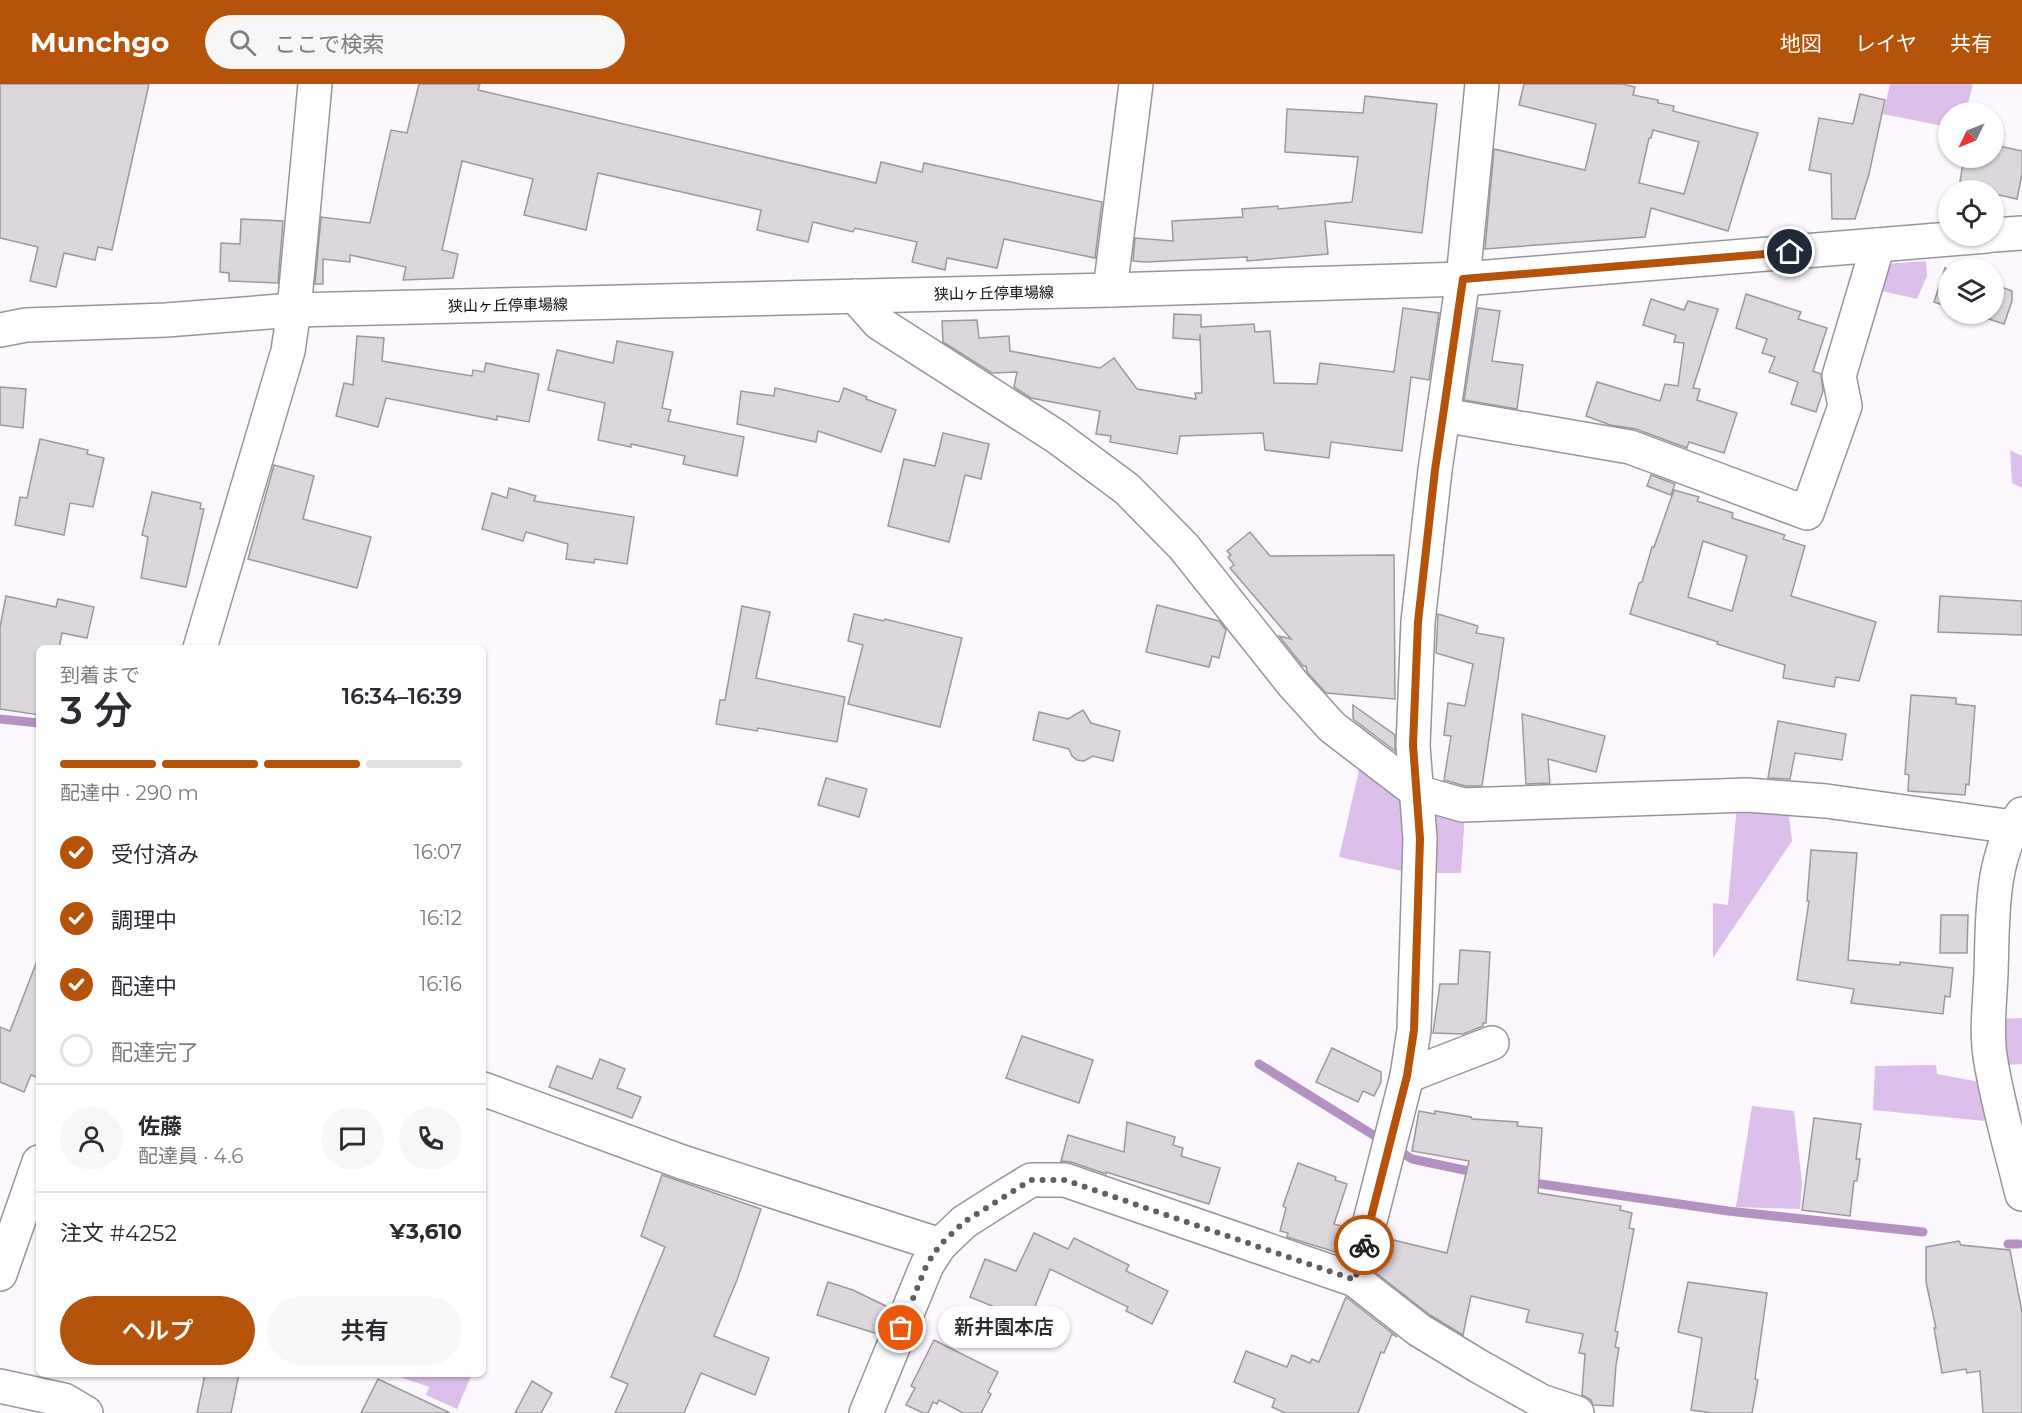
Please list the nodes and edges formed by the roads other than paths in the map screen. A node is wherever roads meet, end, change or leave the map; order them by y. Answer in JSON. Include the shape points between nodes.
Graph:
{"nodes":[{"id":1,"x":315,"y":84,"type":"edge"},
{"id":2,"x":1136,"y":84,"type":"edge"},
{"id":3,"x":1482,"y":84,"type":"edge"},
{"id":4,"x":2022,"y":233,"type":"edge"},
{"id":5,"x":2004,"y":234,"type":"edge"},
{"id":6,"x":1938,"y":240,"type":"edge"},
{"id":7,"x":1878,"y":244,"type":"junction"},
{"id":8,"x":1463,"y":279,"type":"junction"},
{"id":9,"x":1110,"y":290,"type":"junction"},
{"id":10,"x":855,"y":297,"type":"junction"},
{"id":11,"x":294,"y":310,"type":"junction"},
{"id":12,"x":0,"y":330,"type":"edge"},
{"id":13,"x":1443,"y":415,"type":"junction"},
{"id":14,"x":201,"y":645,"type":"edge"},
{"id":15,"x":1417,"y":792,"type":"junction"},
{"id":16,"x":2017,"y":821,"type":"edge"},
{"id":17,"x":1492,"y":1043,"type":"dead end"},
{"id":18,"x":1407,"y":1076,"type":"junction"},
{"id":19,"x":486,"y":1090,"type":"edge"},
{"id":20,"x":36,"y":1171,"type":"edge"},
{"id":21,"x":2022,"y":1194,"type":"edge"},
{"id":22,"x":940,"y":1245,"type":"junction"},
{"id":23,"x":0,"y":1274,"type":"edge"},
{"id":24,"x":1355,"y":1280,"type":"junction"},
{"id":25,"x":0,"y":1386,"type":"edge"},
{"id":26,"x":70,"y":1409,"type":"edge"},
{"id":27,"x":866,"y":1413,"type":"edge"},
{"id":28,"x":1576,"y":1413,"type":"edge"}],
"edges":[{"from":1,"to":11,"type":"street"},
{"from":2,"to":9,"type":"street"},
{"from":3,"to":8,"type":"street"},
{"from":4,"to":5,"type":"street"},
{"from":6,"to":7,"type":"street","name":"狭山ヶ丘停車場線"},
{"from":7,"to":8,"type":"street","name":"狭山ヶ丘停車場線"},
{"from":7,"to":13,"type":"street","via":[[1839,376],[1845,406],[1808,513],[1630,447]]},
{"from":8,"to":9,"type":"street","name":"狭山ヶ丘停車場線"},
{"from":8,"to":13,"type":"street"},
{"from":9,"to":10,"type":"street","name":"狭山ヶ丘停車場線"},
{"from":10,"to":11,"type":"street","name":"狭山ヶ丘停車場線"},
{"from":10,"to":15,"type":"street","via":[[879,323],[1057,437],[1127,489],[1184,547],[1332,727]]},
{"from":11,"to":12,"type":"street","name":"狭山ヶ丘停車場線","via":[[26,325]]},
{"from":11,"to":14,"type":"street","via":[[288,351]]},
{"from":13,"to":15,"type":"street","via":[[1418,622],[1413,745]]},
{"from":15,"to":16,"type":"street","via":[[1463,805],[1747,795]]},
{"from":15,"to":18,"type":"street","via":[[1420,839],[1414,1030]]},
{"from":16,"to":21,"type":"street","via":[[2003,853],[1995,889],[1989,1031],[1990,1055]]},
{"from":17,"to":18,"type":"street"},
{"from":18,"to":24,"type":"street"},
{"from":19,"to":22,"type":"street","via":[[682,1162]]},
{"from":20,"to":23,"type":"street"},
{"from":22,"to":24,"type":"street","via":[[964,1222],[1031,1180],[1065,1180]]},
{"from":22,"to":27,"type":"street","via":[[927,1264]]},
{"from":24,"to":28,"type":"street","via":[[1419,1330],[1480,1367],[1540,1401]]},
{"from":25,"to":26,"type":"street"}]}
